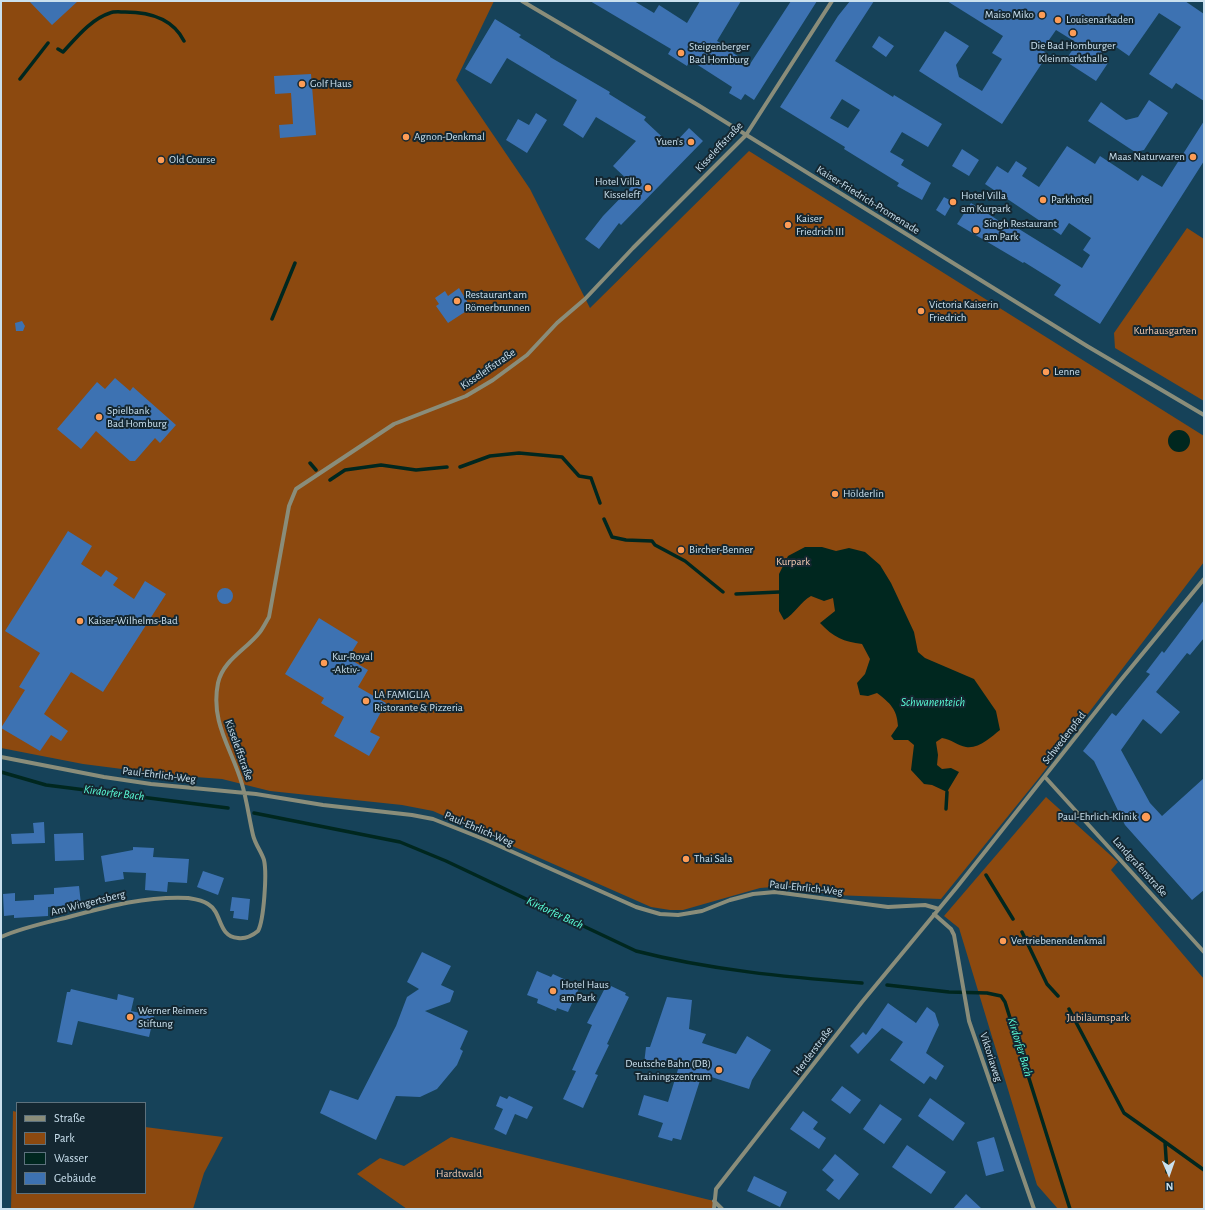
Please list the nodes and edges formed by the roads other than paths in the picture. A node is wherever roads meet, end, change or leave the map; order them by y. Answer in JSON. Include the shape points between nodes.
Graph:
{"nodes":[{"id":1,"x":522,"y":1,"type":"edge"},
{"id":2,"x":832,"y":1,"type":"edge"},
{"id":3,"x":746,"y":135,"type":"junction"},
{"id":4,"x":1204,"y":415,"type":"edge"},
{"id":5,"x":1204,"y":579,"type":"edge"},
{"id":6,"x":1,"y":757,"type":"edge"},
{"id":7,"x":1045,"y":777,"type":"junction"},
{"id":8,"x":244,"y":793,"type":"junction"},
{"id":9,"x":939,"y":909,"type":"junction"},
{"id":10,"x":934,"y":914,"type":"junction"},
{"id":11,"x":1,"y":937,"type":"edge"},
{"id":12,"x":1204,"y":952,"type":"edge"},
{"id":13,"x":714,"y":1201,"type":"junction"},
{"id":14,"x":714,"y":1209,"type":"edge"},
{"id":15,"x":722,"y":1209,"type":"edge"},
{"id":16,"x":1034,"y":1209,"type":"edge"}],
"edges":[{"from":1,"to":3,"type":"street","name":"Kaiser-Friedrich-Promenade"},
{"from":2,"to":3,"type":"street","name":"Kisseleffstraße"},
{"from":3,"to":4,"type":"street","name":"Kaiser-Friedrich-Promenade","via":[[1087,346]]},
{"from":3,"to":8,"type":"street","name":"Kisseleffstraße","via":[[585,300],[556,323],[527,355],[466,396],[394,424],[296,489],[289,506],[269,617],[260,632],[225,668],[218,682],[216,709],[219,729]]},
{"from":5,"to":7,"type":"street","name":"Schwedenpfad"},
{"from":6,"to":8,"type":"street","name":"Paul-Ehrlich-Weg","via":[[112,778]]},
{"from":7,"to":9,"type":"street","name":"Schwedenpfad"},
{"from":7,"to":12,"type":"street","name":"Landgrafenstraße"},
{"from":8,"to":9,"type":"street","name":"Paul-Ehrlich-Weg","via":[[433,819],[660,914],[691,914],[753,894],[775,892],[888,907],[925,905]]},
{"from":8,"to":11,"type":"street","name":"Am Wingertsberg","via":[[253,837],[262,854],[266,876],[259,928],[253,935],[244,938],[229,936],[224,932],[209,904],[189,898],[165,898],[111,905]]},
{"from":9,"to":10,"type":"street","name":"Herderstraße"},
{"from":10,"to":13,"type":"street","name":"Herderstraße","via":[[716,1189]]},
{"from":10,"to":16,"type":"street","name":"Viktoriaweg","via":[[954,935],[964,997],[974,1034]]},
{"from":13,"to":14,"type":"street","name":"Herderstraße"},
{"from":13,"to":15,"type":"street"}]}
